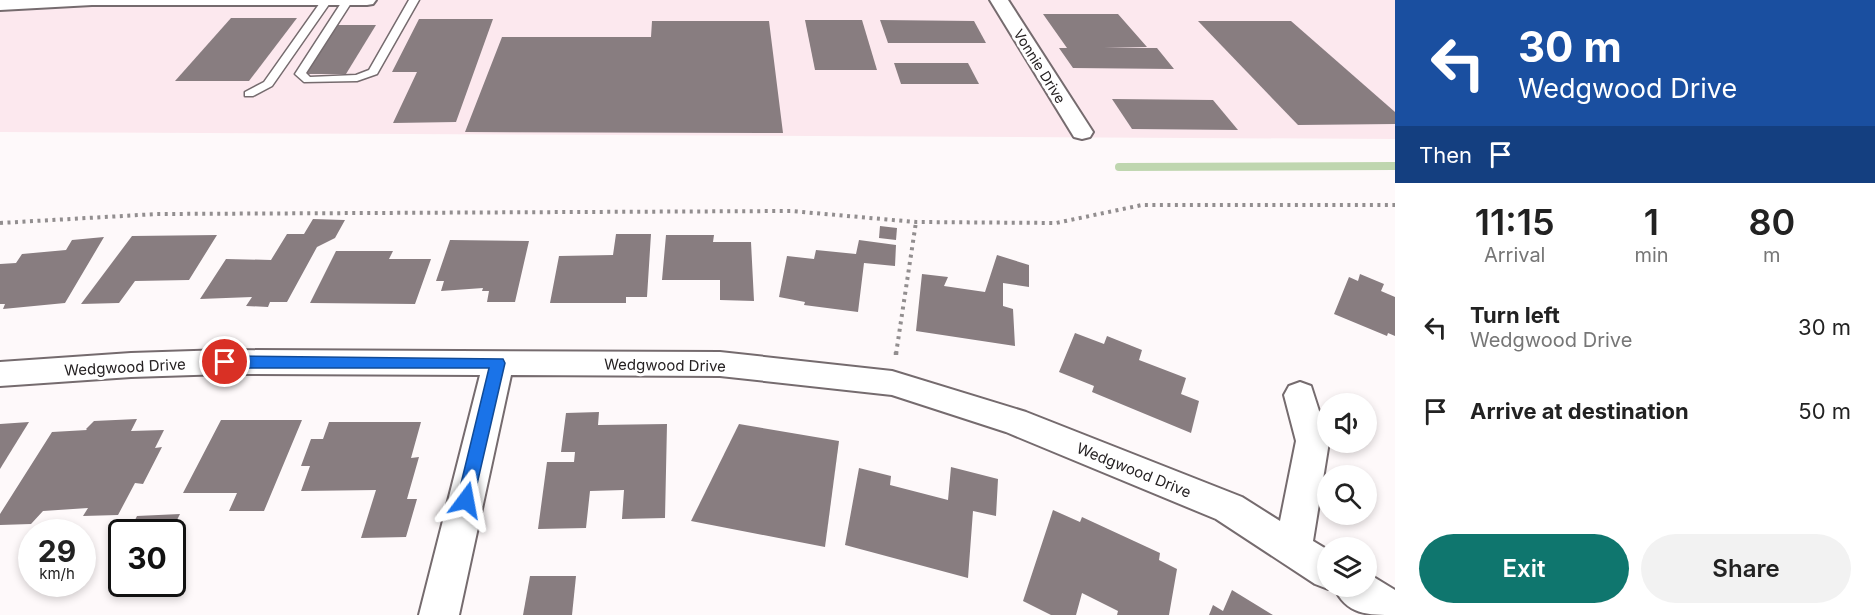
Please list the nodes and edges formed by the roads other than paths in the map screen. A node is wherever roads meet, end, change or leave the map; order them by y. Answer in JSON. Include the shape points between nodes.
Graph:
{"nodes":[{"id":1,"x":86,"y":0,"type":"edge"},
{"id":2,"x":327,"y":0,"type":"edge"},
{"id":3,"x":348,"y":0,"type":"edge"},
{"id":4,"x":367,"y":0,"type":"edge"},
{"id":5,"x":414,"y":0,"type":"edge"},
{"id":6,"x":999,"y":0,"type":"edge"},
{"id":7,"x":4,"y":6,"type":"edge"},
{"id":8,"x":249,"y":94,"type":"dead end"},
{"id":9,"x":1082,"y":132,"type":"dead end"},
{"id":10,"x":498,"y":363,"type":"junction"},
{"id":11,"x":0,"y":374,"type":"edge"},
{"id":12,"x":1300,"y":395,"type":"dead end"},
{"id":13,"x":1293,"y":550,"type":"junction"},
{"id":14,"x":1317,"y":564,"type":"edge"},
{"id":15,"x":1371,"y":597,"type":"edge"},
{"id":16,"x":1395,"y":612,"type":"edge"},
{"id":17,"x":439,"y":615,"type":"edge"}],
"edges":[{"from":1,"to":2,"type":"street"},
{"from":1,"to":7,"type":"street"},
{"from":2,"to":3,"type":"street"},
{"from":2,"to":8,"type":"lane","via":[[268,84]]},
{"from":3,"to":4,"type":"street"},
{"from":3,"to":5,"type":"lane","via":[[300,74],[308,80],[357,78],[373,72]]},
{"from":6,"to":9,"type":"street","name":"Vonnie Drive"},
{"from":10,"to":11,"type":"street","name":"Wedgwood Drive","via":[[225,362]]},
{"from":10,"to":13,"type":"street","name":"Wedgwood Drive","via":[[720,364],[892,383],[1015,421],[1229,508]]},
{"from":10,"to":17,"type":"street"},
{"from":12,"to":13,"type":"street","via":[[1313,441]]},
{"from":13,"to":14,"type":"street","name":"Wedgwood Drive"},
{"from":15,"to":16,"type":"street"}]}
